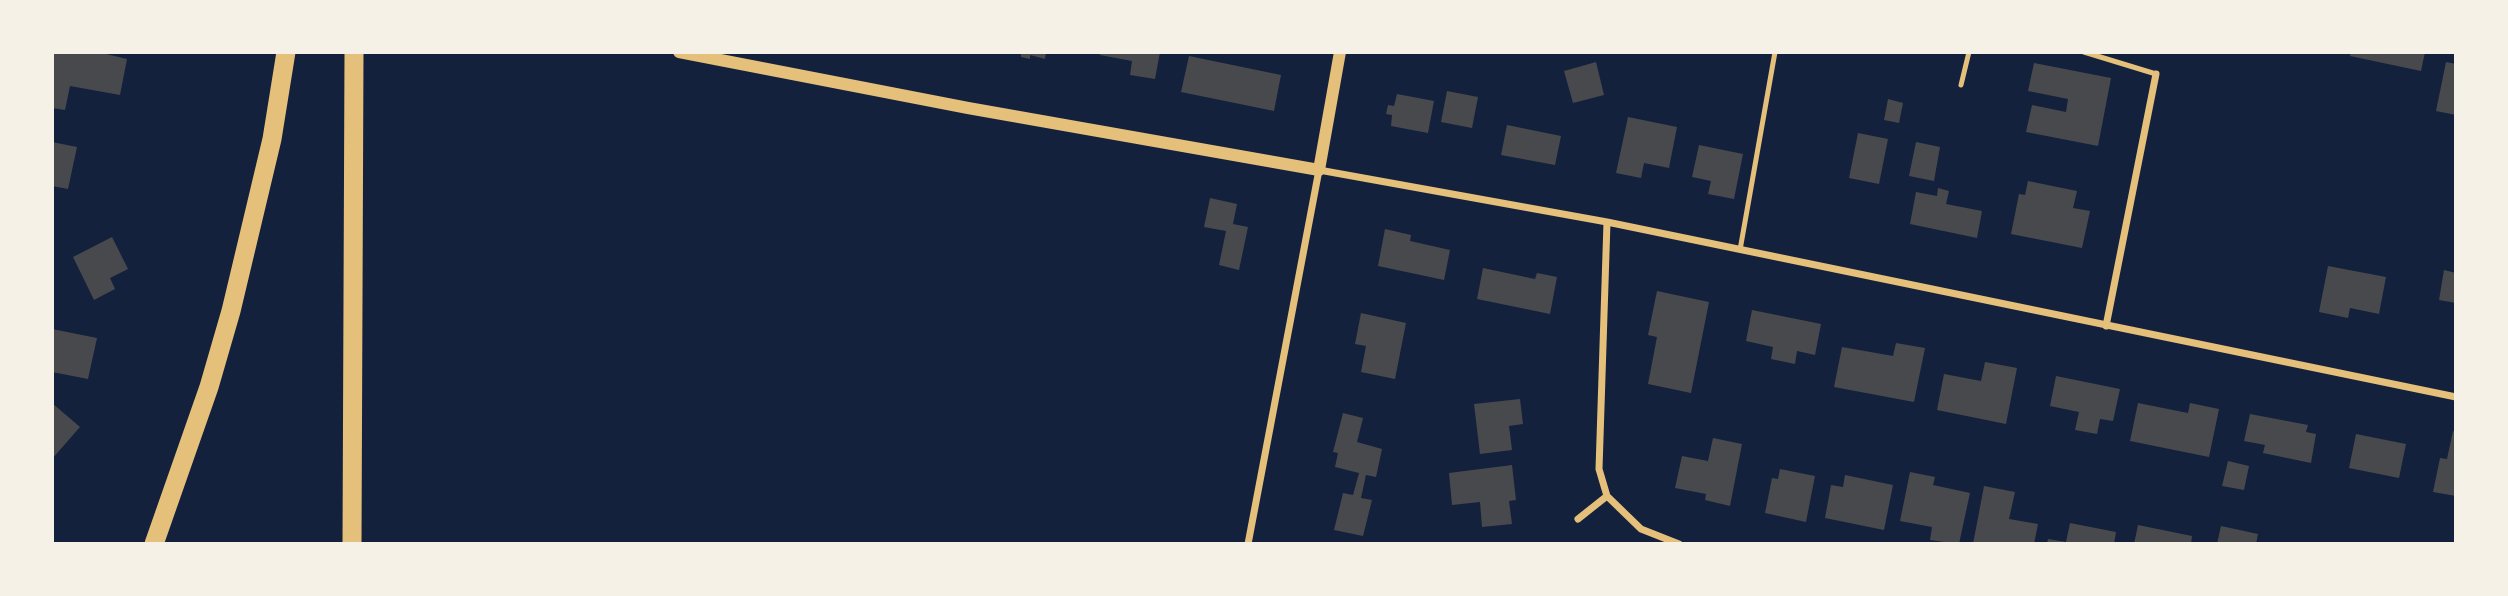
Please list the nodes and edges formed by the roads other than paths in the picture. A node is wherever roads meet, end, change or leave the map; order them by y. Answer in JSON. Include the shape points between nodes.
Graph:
{"nodes":[{"id":1,"x":286,"y":52,"type":"edge"},
{"id":2,"x":354,"y":52,"type":"edge"},
{"id":3,"x":679,"y":52,"type":"edge"},
{"id":4,"x":1340,"y":52,"type":"edge"},
{"id":5,"x":1775,"y":52,"type":"edge"},
{"id":6,"x":1969,"y":52,"type":"edge"},
{"id":7,"x":2084,"y":52,"type":"edge"},
{"id":8,"x":2156,"y":74,"type":"joint"},
{"id":9,"x":1961,"y":85,"type":"dead end"},
{"id":10,"x":1319,"y":170,"type":"junction"},
{"id":11,"x":1607,"y":222,"type":"junction"},
{"id":12,"x":1740,"y":250,"type":"junction"},
{"id":13,"x":2106,"y":326,"type":"junction"},
{"id":14,"x":2455,"y":397,"type":"edge"},
{"id":15,"x":1606,"y":496,"type":"junction"},
{"id":16,"x":1578,"y":519,"type":"dead end"},
{"id":17,"x":154,"y":544,"type":"edge"},
{"id":18,"x":352,"y":544,"type":"edge"},
{"id":19,"x":1248,"y":544,"type":"edge"},
{"id":20,"x":1679,"y":544,"type":"edge"}],
"edges":[{"from":1,"to":17,"type":"highway","via":[[272,139],[231,311]]},
{"from":2,"to":18,"type":"highway"},
{"from":3,"to":10,"type":"street"},
{"from":4,"to":10,"type":"street"},
{"from":5,"to":12,"type":"lane"},
{"from":6,"to":9,"type":"lane"},
{"from":7,"to":8,"type":"lane"},
{"from":8,"to":13,"type":"street"},
{"from":10,"to":11,"type":"street"},
{"from":10,"to":19,"type":"street"},
{"from":11,"to":12,"type":"street"},
{"from":11,"to":15,"type":"street","via":[[1599,469]]},
{"from":12,"to":13,"type":"street"},
{"from":13,"to":14,"type":"street"},
{"from":15,"to":16,"type":"street"},
{"from":15,"to":20,"type":"street","via":[[1641,529]]}]}
